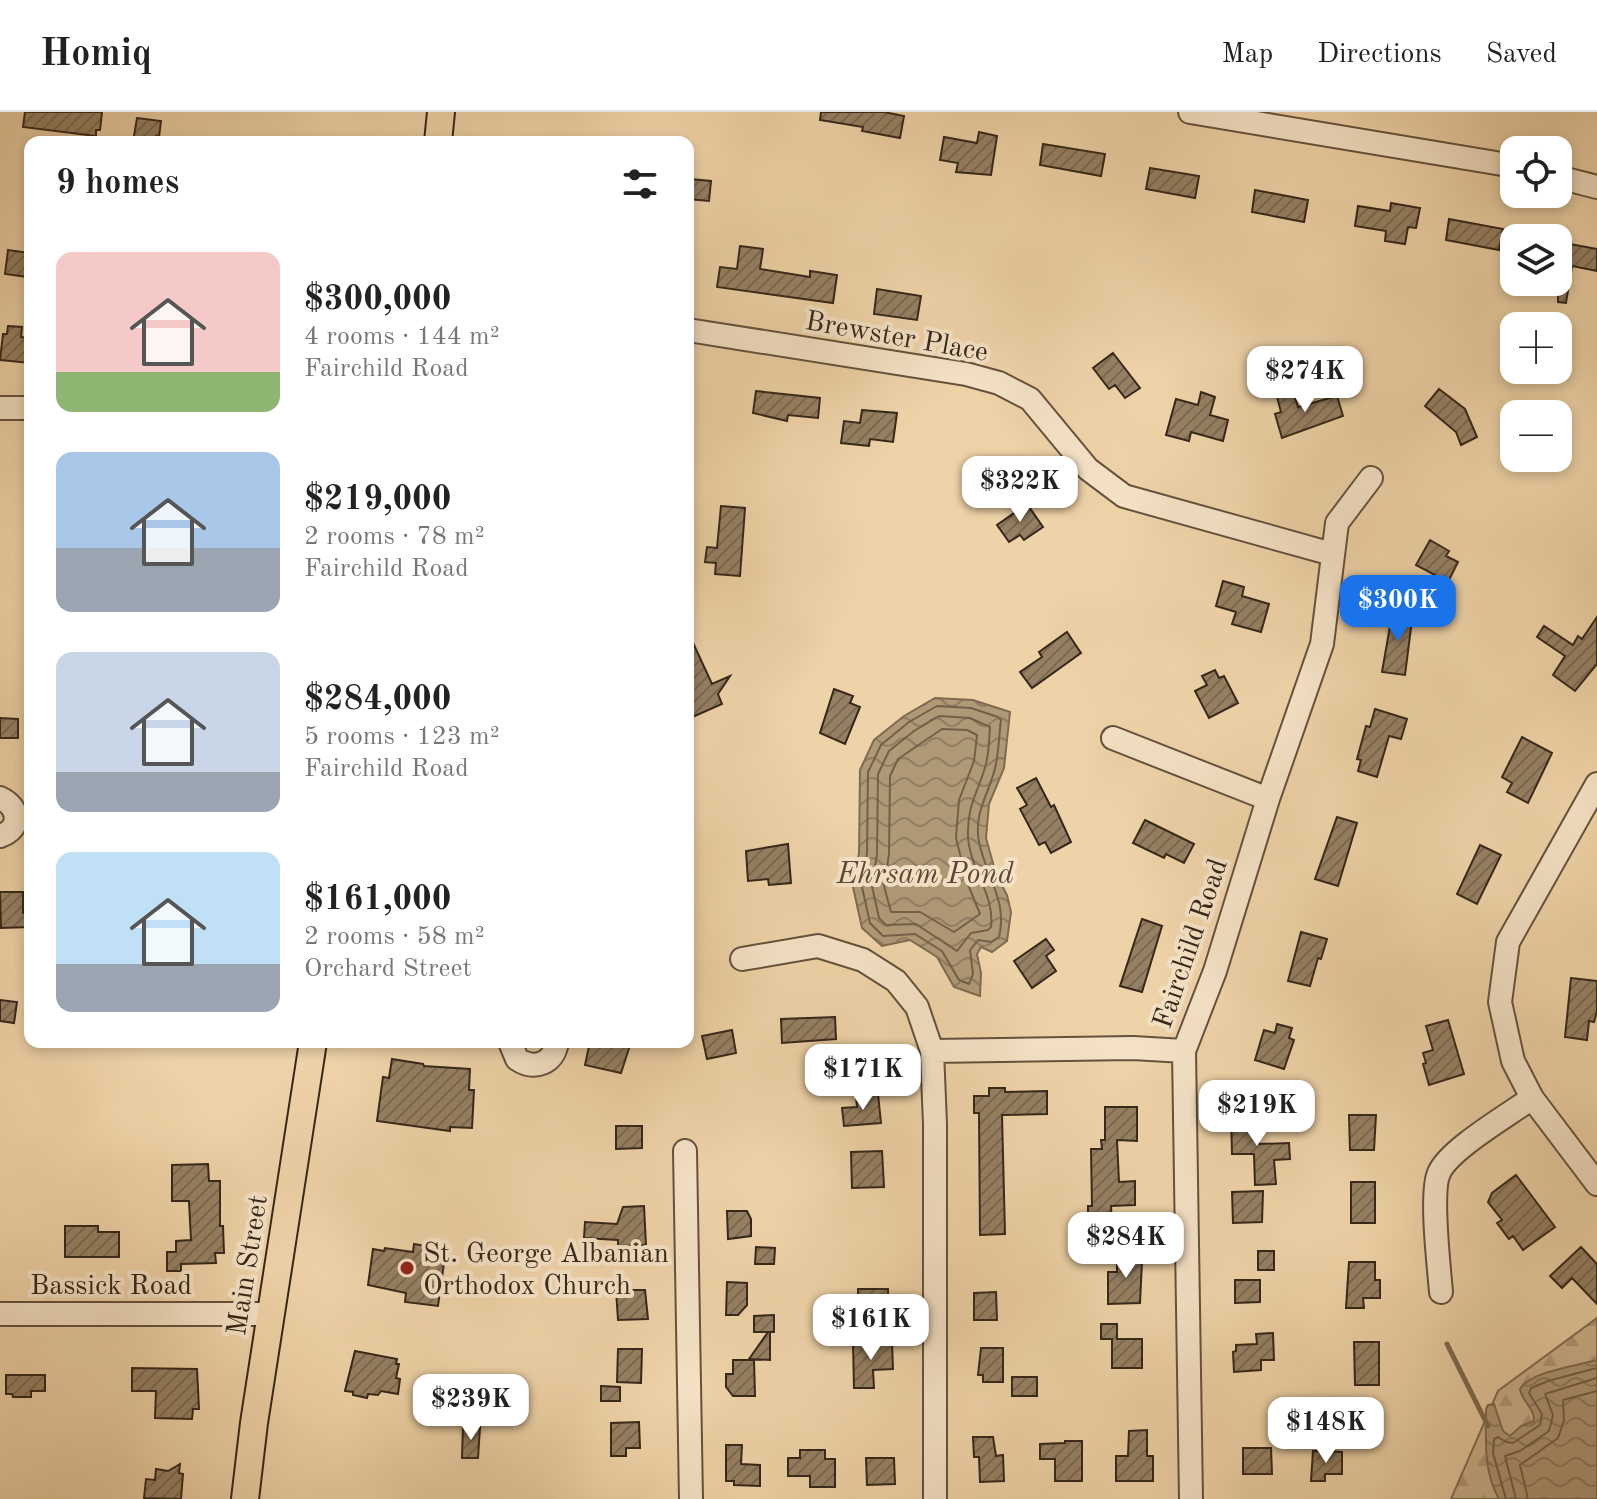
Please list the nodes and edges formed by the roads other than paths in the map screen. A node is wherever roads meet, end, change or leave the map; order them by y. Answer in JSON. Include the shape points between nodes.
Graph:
{"nodes":[{"id":1,"x":441,"y":112,"type":"edge"},
{"id":2,"x":1190,"y":112,"type":"edge"},
{"id":3,"x":439,"y":136,"type":"edge"},
{"id":4,"x":1500,"y":164,"type":"edge"},
{"id":5,"x":1572,"y":181,"type":"edge"},
{"id":6,"x":1597,"y":187,"type":"edge"},
{"id":7,"x":694,"y":331,"type":"edge"},
{"id":8,"x":0,"y":408,"type":"edge"},
{"id":9,"x":24,"y":408,"type":"edge"},
{"id":10,"x":1371,"y":478,"type":"dead end"},
{"id":11,"x":1332,"y":554,"type":"junction"},
{"id":12,"x":1113,"y":738,"type":"dead end"},
{"id":13,"x":1597,"y":784,"type":"edge"},
{"id":14,"x":0,"y":798,"type":"edge"},
{"id":15,"x":1268,"y":799,"type":"junction"},
{"id":16,"x":1590,"y":816,"type":"edge"},
{"id":17,"x":0,"y":836,"type":"edge"},
{"id":18,"x":742,"y":959,"type":"dead end"},
{"id":19,"x":312,"y":1048,"type":"edge"},
{"id":20,"x":511,"y":1048,"type":"edge"},
{"id":21,"x":555,"y":1048,"type":"edge"},
{"id":22,"x":932,"y":1051,"type":"junction"},
{"id":23,"x":1184,"y":1051,"type":"junction"},
{"id":24,"x":1532,"y":1098,"type":"junction"},
{"id":25,"x":685,"y":1151,"type":"dead end"},
{"id":26,"x":1597,"y":1184,"type":"edge"},
{"id":27,"x":1441,"y":1292,"type":"dead end"},
{"id":28,"x":0,"y":1314,"type":"edge"},
{"id":29,"x":270,"y":1314,"type":"junction"},
{"id":30,"x":245,"y":1499,"type":"edge"},
{"id":31,"x":691,"y":1499,"type":"edge"},
{"id":32,"x":935,"y":1499,"type":"edge"},
{"id":33,"x":1191,"y":1499,"type":"edge"}],
"edges":[{"from":1,"to":3,"type":"main road"},
{"from":2,"to":4,"type":"street"},
{"from":5,"to":6,"type":"street"},
{"from":7,"to":11,"type":"street","name":"Brewster Place","via":[[999,383],[1030,399],[1088,469],[1124,496]]},
{"from":8,"to":9,"type":"street"},
{"from":10,"to":11,"type":"street","name":"Fairchild Road","via":[[1337,523]]},
{"from":11,"to":15,"type":"street","name":"Fairchild Road","via":[[1322,644]]},
{"from":12,"to":15,"type":"street"},
{"from":13,"to":16,"type":"street"},
{"from":14,"to":17,"type":"street","via":[[15,811],[16,822],[13,830]]},
{"from":15,"to":23,"type":"street","name":"Fairchild Road","via":[[1215,971]]},
{"from":16,"to":24,"type":"street","via":[[1508,942],[1500,1002],[1513,1061]]},
{"from":18,"to":22,"type":"street","via":[[818,946],[863,960],[896,981],[917,1007]]},
{"from":19,"to":29,"type":"main road","name":"Main Street"},
{"from":20,"to":21,"type":"street","via":[[517,1059],[531,1066],[547,1062]]},
{"from":22,"to":23,"type":"street"},
{"from":22,"to":32,"type":"street"},
{"from":23,"to":33,"type":"street","name":"Fairchild Road"},
{"from":24,"to":26,"type":"street"},
{"from":24,"to":27,"type":"street","via":[[1458,1150],[1439,1172]]},
{"from":25,"to":31,"type":"street"},
{"from":28,"to":29,"type":"street","name":"Bassick Road"},
{"from":29,"to":30,"type":"main road","name":"Main Street"}]}
